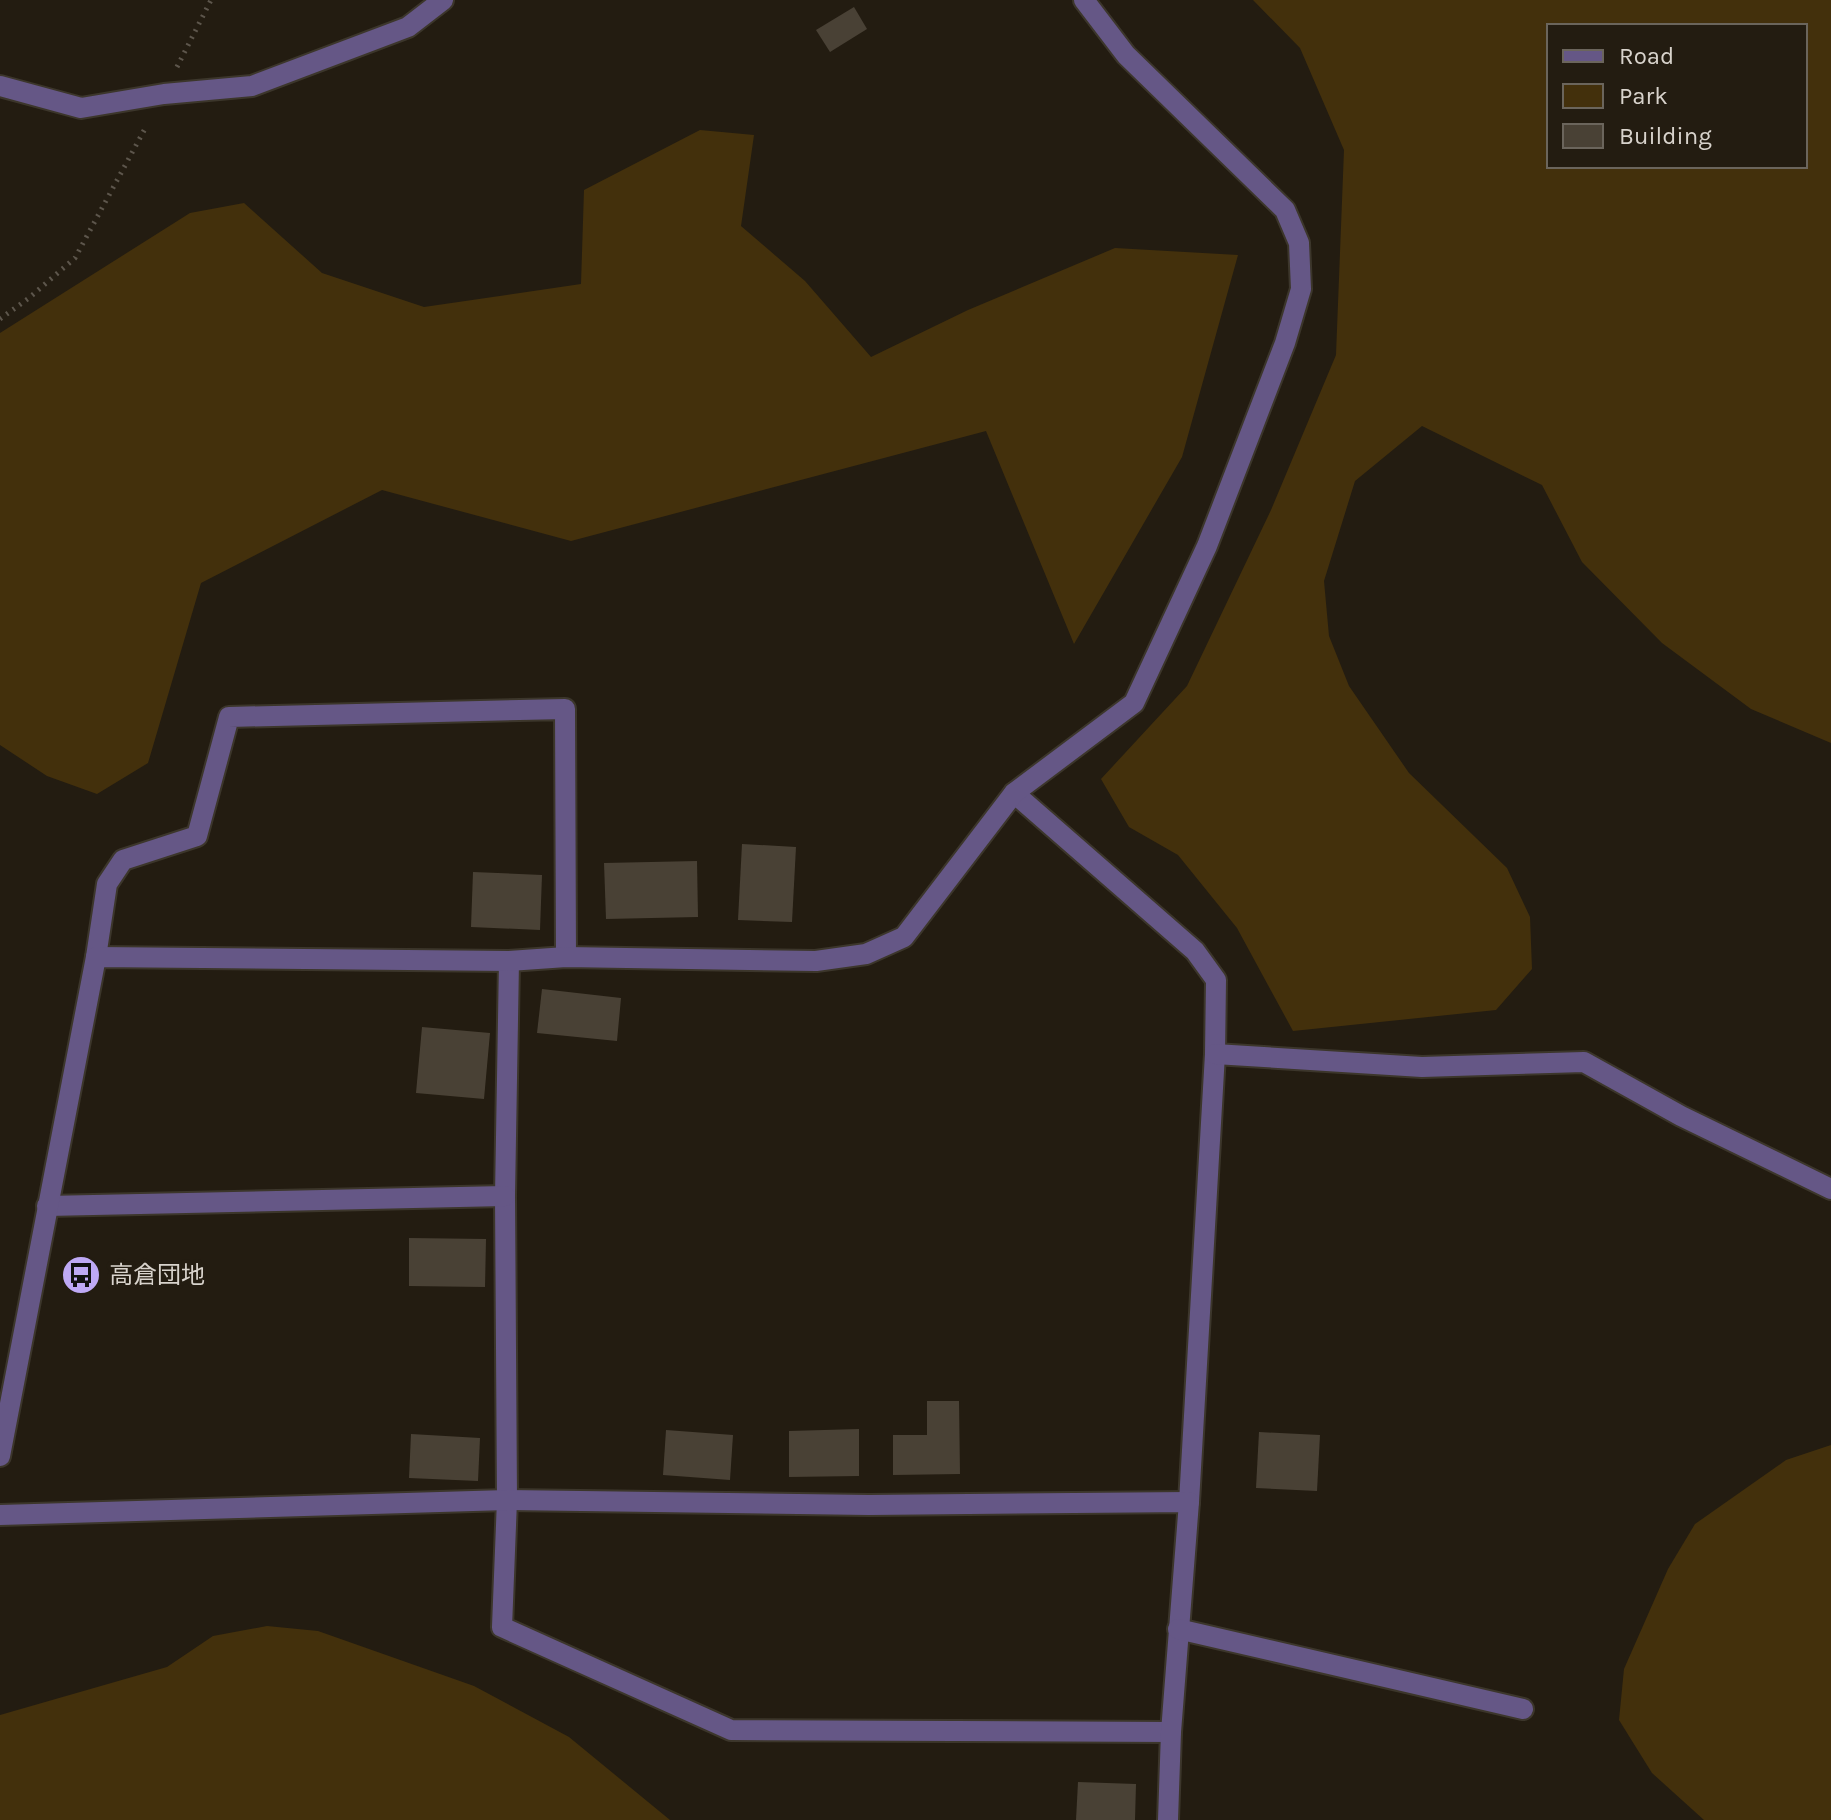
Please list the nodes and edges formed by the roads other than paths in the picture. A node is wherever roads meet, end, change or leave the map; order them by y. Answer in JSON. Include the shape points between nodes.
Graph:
{"nodes":[{"id":1,"x":443,"y":0,"type":"edge"},
{"id":2,"x":1084,"y":0,"type":"edge"},
{"id":3,"x":0,"y":86,"type":"edge"},
{"id":4,"x":1014,"y":793,"type":"junction"},
{"id":5,"x":96,"y":957,"type":"junction"},
{"id":6,"x":566,"y":957,"type":"junction"},
{"id":7,"x":509,"y":961,"type":"junction"},
{"id":8,"x":1215,"y":1054,"type":"junction"},
{"id":9,"x":1831,"y":1189,"type":"edge"},
{"id":10,"x":505,"y":1196,"type":"junction"},
{"id":11,"x":47,"y":1206,"type":"junction"},
{"id":12,"x":0,"y":1456,"type":"edge"},
{"id":13,"x":507,"y":1500,"type":"junction"},
{"id":14,"x":1189,"y":1502,"type":"junction"},
{"id":15,"x":0,"y":1515,"type":"edge"},
{"id":16,"x":1178,"y":1629,"type":"junction"},
{"id":17,"x":1523,"y":1709,"type":"dead end"},
{"id":18,"x":1171,"y":1732,"type":"junction"},
{"id":19,"x":1168,"y":1820,"type":"edge"}],
"edges":[{"from":1,"to":3,"type":"street","via":[[408,27],[252,86],[81,108]]},
{"from":2,"to":4,"type":"street","via":[[1126,55],[1285,210],[1299,243],[1301,289],[1207,546],[1134,703]]},
{"from":4,"to":6,"type":"street","via":[[904,937],[866,954],[816,961]]},
{"from":4,"to":8,"type":"street","via":[[1195,951],[1216,980]]},
{"from":5,"to":6,"type":"street","via":[[107,884],[123,860],[197,836],[229,717],[565,709]]},
{"from":5,"to":7,"type":"street"},
{"from":5,"to":11,"type":"street"},
{"from":6,"to":7,"type":"street"},
{"from":7,"to":10,"type":"street"},
{"from":8,"to":9,"type":"street","via":[[1422,1067],[1584,1062]]},
{"from":8,"to":14,"type":"street"},
{"from":10,"to":11,"type":"street"},
{"from":10,"to":13,"type":"street"},
{"from":11,"to":12,"type":"street"},
{"from":13,"to":14,"type":"street"},
{"from":13,"to":15,"type":"street"},
{"from":13,"to":18,"type":"street","via":[[502,1627],[731,1730]]},
{"from":14,"to":16,"type":"street"},
{"from":16,"to":17,"type":"street"},
{"from":16,"to":18,"type":"street"},
{"from":18,"to":19,"type":"street"}]}
